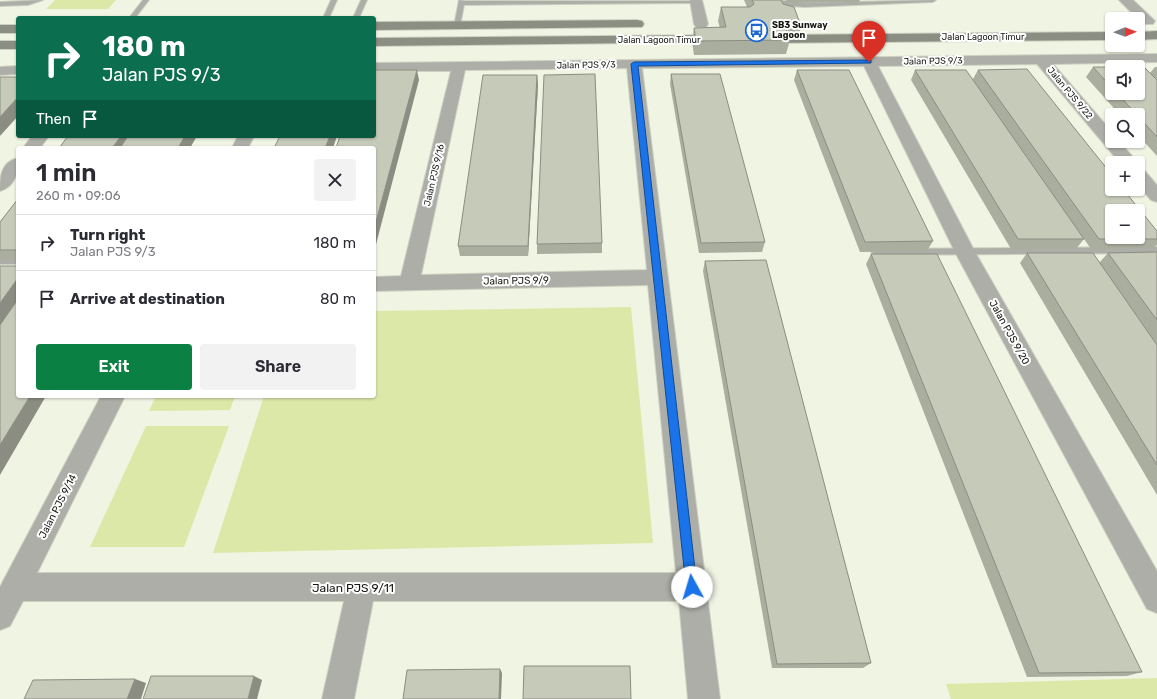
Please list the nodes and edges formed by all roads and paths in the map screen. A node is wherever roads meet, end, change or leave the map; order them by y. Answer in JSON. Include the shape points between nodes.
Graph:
{"nodes":[{"id":1,"x":40,"y":0,"type":"edge"},
{"id":2,"x":146,"y":0,"type":"edge"},
{"id":3,"x":334,"y":0,"type":"edge"},
{"id":4,"x":364,"y":0,"type":"edge"},
{"id":5,"x":779,"y":0,"type":"edge"},
{"id":6,"x":933,"y":0,"type":"edge"},
{"id":7,"x":1125,"y":0,"type":"edge"},
{"id":8,"x":636,"y":1,"type":"edge"},
{"id":9,"x":696,"y":1,"type":"edge"},
{"id":10,"x":888,"y":1,"type":"edge"},
{"id":11,"x":462,"y":2,"type":"edge"},
{"id":12,"x":0,"y":4,"type":"edge"},
{"id":13,"x":134,"y":16,"type":"edge"},
{"id":14,"x":327,"y":16,"type":"edge"},
{"id":15,"x":357,"y":16,"type":"edge"},
{"id":16,"x":1148,"y":21,"type":"edge"},
{"id":17,"x":654,"y":24,"type":"dead end"},
{"id":18,"x":685,"y":24,"type":"dead end"},
{"id":19,"x":701,"y":24,"type":"junction"},
{"id":20,"x":716,"y":24,"type":"dead end"},
{"id":21,"x":376,"y":26,"type":"edge"},
{"id":22,"x":457,"y":26,"type":"junction"},
{"id":23,"x":16,"y":28,"type":"edge"},
{"id":24,"x":0,"y":29,"type":"edge"},
{"id":25,"x":1157,"y":35,"type":"edge"},
{"id":26,"x":1105,"y":36,"type":"edge"},
{"id":27,"x":1145,"y":36,"type":"edge"},
{"id":28,"x":735,"y":39,"type":"edge"},
{"id":29,"x":758,"y":39,"type":"edge"},
{"id":30,"x":454,"y":41,"type":"junction"},
{"id":31,"x":376,"y":42,"type":"edge"},
{"id":32,"x":0,"y":45,"type":"edge"},
{"id":33,"x":16,"y":45,"type":"edge"},
{"id":34,"x":1157,"y":58,"type":"edge"},
{"id":35,"x":1042,"y":60,"type":"junction"},
{"id":36,"x":869,"y":62,"type":"junction"},
{"id":37,"x":634,"y":64,"type":"junction"},
{"id":38,"x":459,"y":66,"type":"junction"},
{"id":39,"x":376,"y":67,"type":"edge"},
{"id":40,"x":16,"y":70,"type":"edge"},
{"id":41,"x":0,"y":71,"type":"edge"},
{"id":42,"x":39,"y":138,"type":"edge"},
{"id":43,"x":33,"y":146,"type":"edge"},
{"id":44,"x":1123,"y":156,"type":"edge"},
{"id":45,"x":16,"y":166,"type":"edge"},
{"id":46,"x":1145,"y":182,"type":"edge"},
{"id":47,"x":0,"y":185,"type":"edge"},
{"id":48,"x":1157,"y":196,"type":"edge"},
{"id":49,"x":1157,"y":250,"type":"edge"},
{"id":50,"x":876,"y":252,"type":"edge"},
{"id":51,"x":965,"y":252,"type":"junction"},
{"id":52,"x":0,"y":260,"type":"edge"},
{"id":53,"x":16,"y":260,"type":"edge"},
{"id":54,"x":658,"y":277,"type":"junction"},
{"id":55,"x":409,"y":283,"type":"junction"},
{"id":56,"x":376,"y":284,"type":"edge"},
{"id":57,"x":112,"y":398,"type":"edge"},
{"id":58,"x":692,"y":587,"type":"junction"},
{"id":59,"x":361,"y":588,"type":"junction"},
{"id":60,"x":1157,"y":599,"type":"edge"},
{"id":61,"x":5,"y":605,"type":"edge"},
{"id":62,"x":338,"y":699,"type":"edge"},
{"id":63,"x":704,"y":699,"type":"edge"}],
"edges":[{"from":1,"to":12,"type":"lane"},
{"from":2,"to":13,"type":"lane"},
{"from":3,"to":14,"type":"lane"},
{"from":4,"to":15,"type":"lane"},
{"from":5,"to":10,"type":"lane","via":[[788,4]]},
{"from":6,"to":10,"type":"lane"},
{"from":7,"to":16,"type":"street"},
{"from":8,"to":9,"type":"lane"},
{"from":8,"to":11,"type":"lane"},
{"from":9,"to":19,"type":"street"},
{"from":11,"to":22,"type":"lane"},
{"from":17,"to":22,"type":"main road","name":"Jalan Lagoon Timur"},
{"from":18,"to":19,"type":"main road","name":"Jalan Lagoon Timur"},
{"from":19,"to":20,"type":"main road","name":"Jalan Lagoon Timur"},
{"from":21,"to":22,"type":"main road","name":"Jalan Lagoon Timur"},
{"from":22,"to":30,"type":"main road"},
{"from":23,"to":24,"type":"main road"},
{"from":25,"to":27,"type":"main road"},
{"from":26,"to":29,"type":"main road","name":"Jalan Lagoon Timur"},
{"from":28,"to":30,"type":"main road","name":"Jalan Lagoon Timur"},
{"from":30,"to":31,"type":"main road","name":"Jalan Lagoon Timur"},
{"from":32,"to":33,"type":"main road"},
{"from":34,"to":35,"type":"street","name":"Jalan PJS 9/3"},
{"from":35,"to":36,"type":"street","name":"Jalan PJS 9/3"},
{"from":35,"to":44,"type":"street","name":"Jalan PJS 9/22"},
{"from":36,"to":37,"type":"street","name":"Jalan PJS 9/3"},
{"from":36,"to":51,"type":"street","name":"Jalan PJS 9/20"},
{"from":37,"to":38,"type":"street","name":"Jalan PJS 9/3"},
{"from":37,"to":54,"type":"street"},
{"from":38,"to":39,"type":"street","name":"Jalan PJS 9/3"},
{"from":38,"to":55,"type":"street","name":"Jalan PJS 9/16"},
{"from":40,"to":41,"type":"street"},
{"from":42,"to":43,"type":"street"},
{"from":45,"to":47,"type":"street"},
{"from":46,"to":48,"type":"street"},
{"from":49,"to":51,"type":"lane"},
{"from":50,"to":51,"type":"lane"},
{"from":51,"to":60,"type":"street","name":"Jalan PJS 9/20"},
{"from":52,"to":53,"type":"lane"},
{"from":54,"to":55,"type":"street","name":"Jalan PJS 9/9"},
{"from":54,"to":58,"type":"street"},
{"from":55,"to":56,"type":"street","name":"Jalan PJS 9/9"},
{"from":57,"to":61,"type":"street","name":"Jalan PJS 9/14"},
{"from":58,"to":59,"type":"street","name":"Jalan PJS 9/11"},
{"from":58,"to":63,"type":"street"},
{"from":59,"to":61,"type":"street","name":"Jalan PJS 9/11"},
{"from":59,"to":62,"type":"street"}]}
